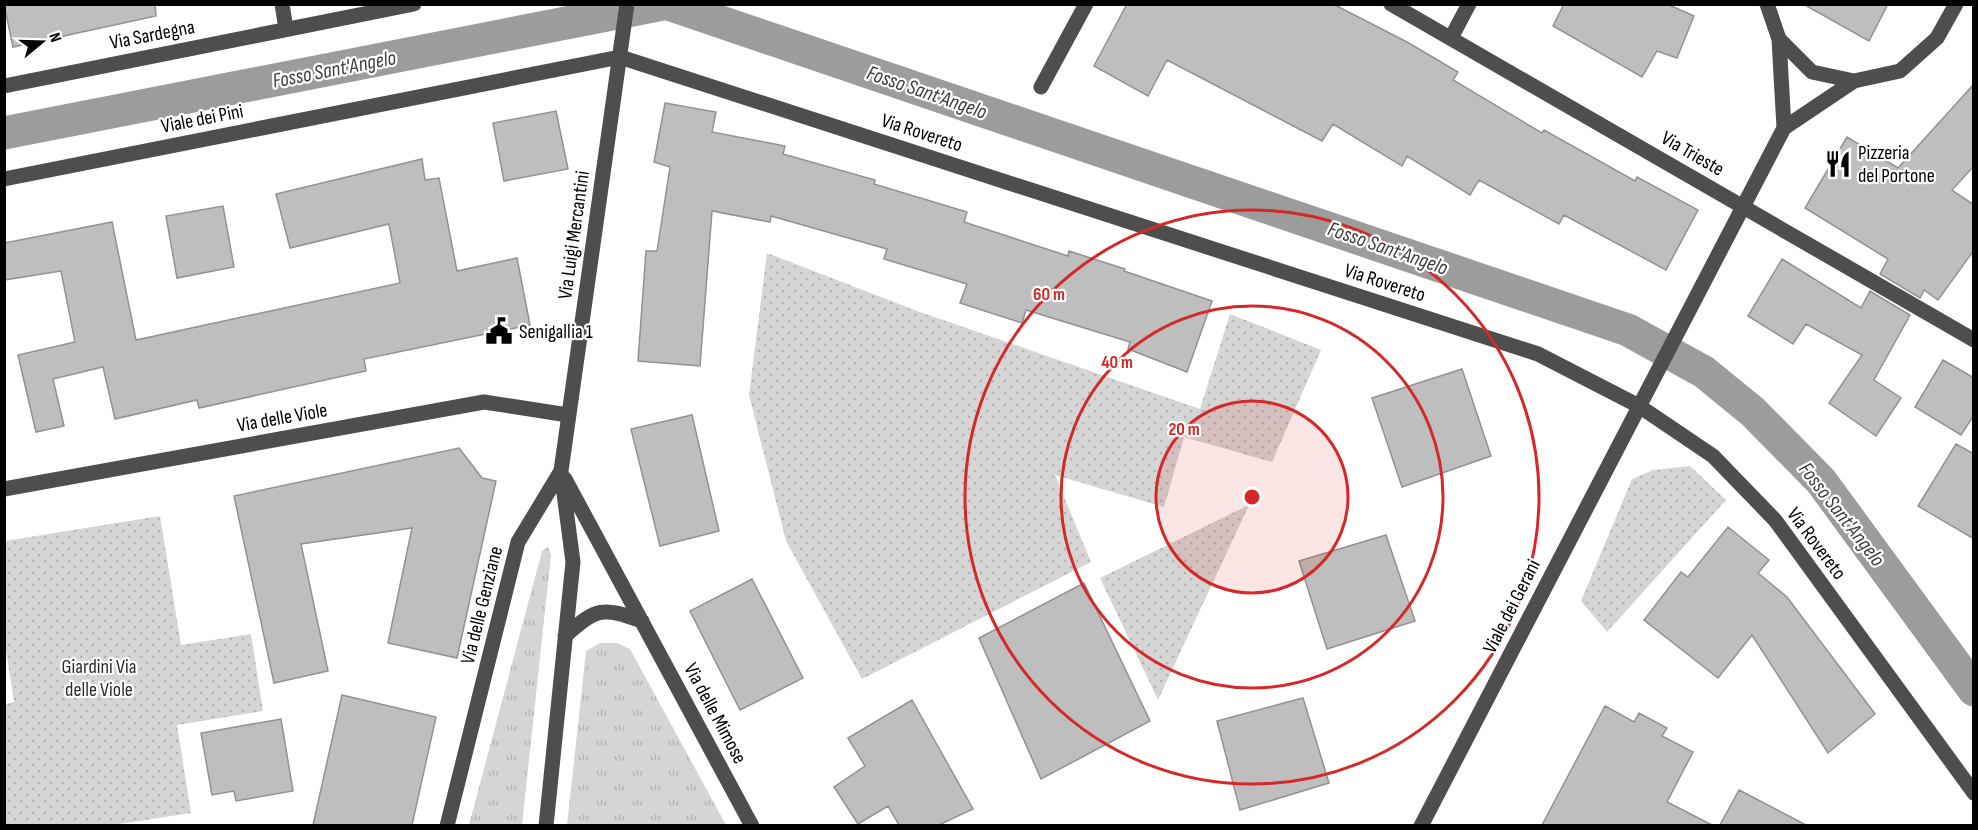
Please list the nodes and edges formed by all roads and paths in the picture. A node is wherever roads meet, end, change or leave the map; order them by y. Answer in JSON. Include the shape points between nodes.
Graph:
{"nodes":[{"id":1,"x":282,"y":4,"type":"edge"},
{"id":2,"x":414,"y":4,"type":"edge"},
{"id":3,"x":627,"y":4,"type":"edge"},
{"id":4,"x":1086,"y":4,"type":"edge"},
{"id":5,"x":1391,"y":4,"type":"edge"},
{"id":6,"x":1469,"y":4,"type":"edge"},
{"id":7,"x":1767,"y":4,"type":"edge"},
{"id":8,"x":1956,"y":4,"type":"edge"},
{"id":9,"x":286,"y":29,"type":"junction"},
{"id":10,"x":1451,"y":38,"type":"junction"},
{"id":11,"x":1779,"y":39,"type":"junction"},
{"id":12,"x":620,"y":57,"type":"junction"},
{"id":13,"x":1854,"y":81,"type":"junction"},
{"id":14,"x":4,"y":86,"type":"edge"},
{"id":15,"x":1041,"y":87,"type":"dead end"},
{"id":16,"x":1784,"y":128,"type":"junction"},
{"id":17,"x":4,"y":179,"type":"edge"},
{"id":18,"x":1744,"y":206,"type":"junction"},
{"id":19,"x":1974,"y":340,"type":"edge"},
{"id":20,"x":1639,"y":406,"type":"junction"},
{"id":21,"x":568,"y":415,"type":"junction"},
{"id":22,"x":561,"y":471,"type":"junction"},
{"id":23,"x":4,"y":489,"type":"edge"},
{"id":24,"x":642,"y":621,"type":"junction"},
{"id":25,"x":565,"y":636,"type":"junction"},
{"id":26,"x":1974,"y":793,"type":"edge"},
{"id":27,"x":447,"y":825,"type":"edge"},
{"id":28,"x":546,"y":825,"type":"edge"},
{"id":29,"x":752,"y":825,"type":"edge"},
{"id":30,"x":1421,"y":825,"type":"edge"}],
"edges":[{"from":1,"to":9,"type":"street"},
{"from":2,"to":9,"type":"street","name":"Via Sardegna"},
{"from":3,"to":12,"type":"street","name":"Via Luigi Mercantini"},
{"from":4,"to":15,"type":"street"},
{"from":5,"to":10,"type":"street","name":"Via Trieste"},
{"from":6,"to":10,"type":"street"},
{"from":7,"to":11,"type":"street"},
{"from":8,"to":13,"type":"street","via":[[1937,38],[1900,71]]},
{"from":9,"to":14,"type":"street","name":"Via Sardegna"},
{"from":10,"to":18,"type":"street","name":"Via Trieste"},
{"from":11,"to":13,"type":"street","via":[[1812,72]]},
{"from":11,"to":16,"type":"street"},
{"from":12,"to":17,"type":"street","name":"Viale dei Pini"},
{"from":12,"to":20,"type":"street","name":"Via Rovereto","via":[[1538,354]]},
{"from":12,"to":21,"type":"street","name":"Via Luigi Mercantini"},
{"from":13,"to":16,"type":"street"},
{"from":16,"to":18,"type":"street","name":"Viale dei Gerani"},
{"from":18,"to":19,"type":"street","name":"Via Trieste"},
{"from":18,"to":20,"type":"street","name":"Viale dei Gerani"},
{"from":20,"to":26,"type":"street","name":"Via Rovereto","via":[[1713,456],[1775,520]]},
{"from":20,"to":30,"type":"street","name":"Viale dei Gerani"},
{"from":21,"to":22,"type":"street","name":"Via Luigi Mercantini"},
{"from":21,"to":23,"type":"street","name":"Via delle Viole","via":[[484,402]]},
{"from":22,"to":24,"type":"street","name":"Via delle Mimose"},
{"from":22,"to":25,"type":"street","via":[[573,562]]},
{"from":22,"to":27,"type":"street","name":"Via delle Genziane","via":[[518,542]]},
{"from":24,"to":25,"type":"street","via":[[611,610],[587,616]]},
{"from":24,"to":29,"type":"street","name":"Via delle Mimose"},
{"from":25,"to":28,"type":"street"}]}
